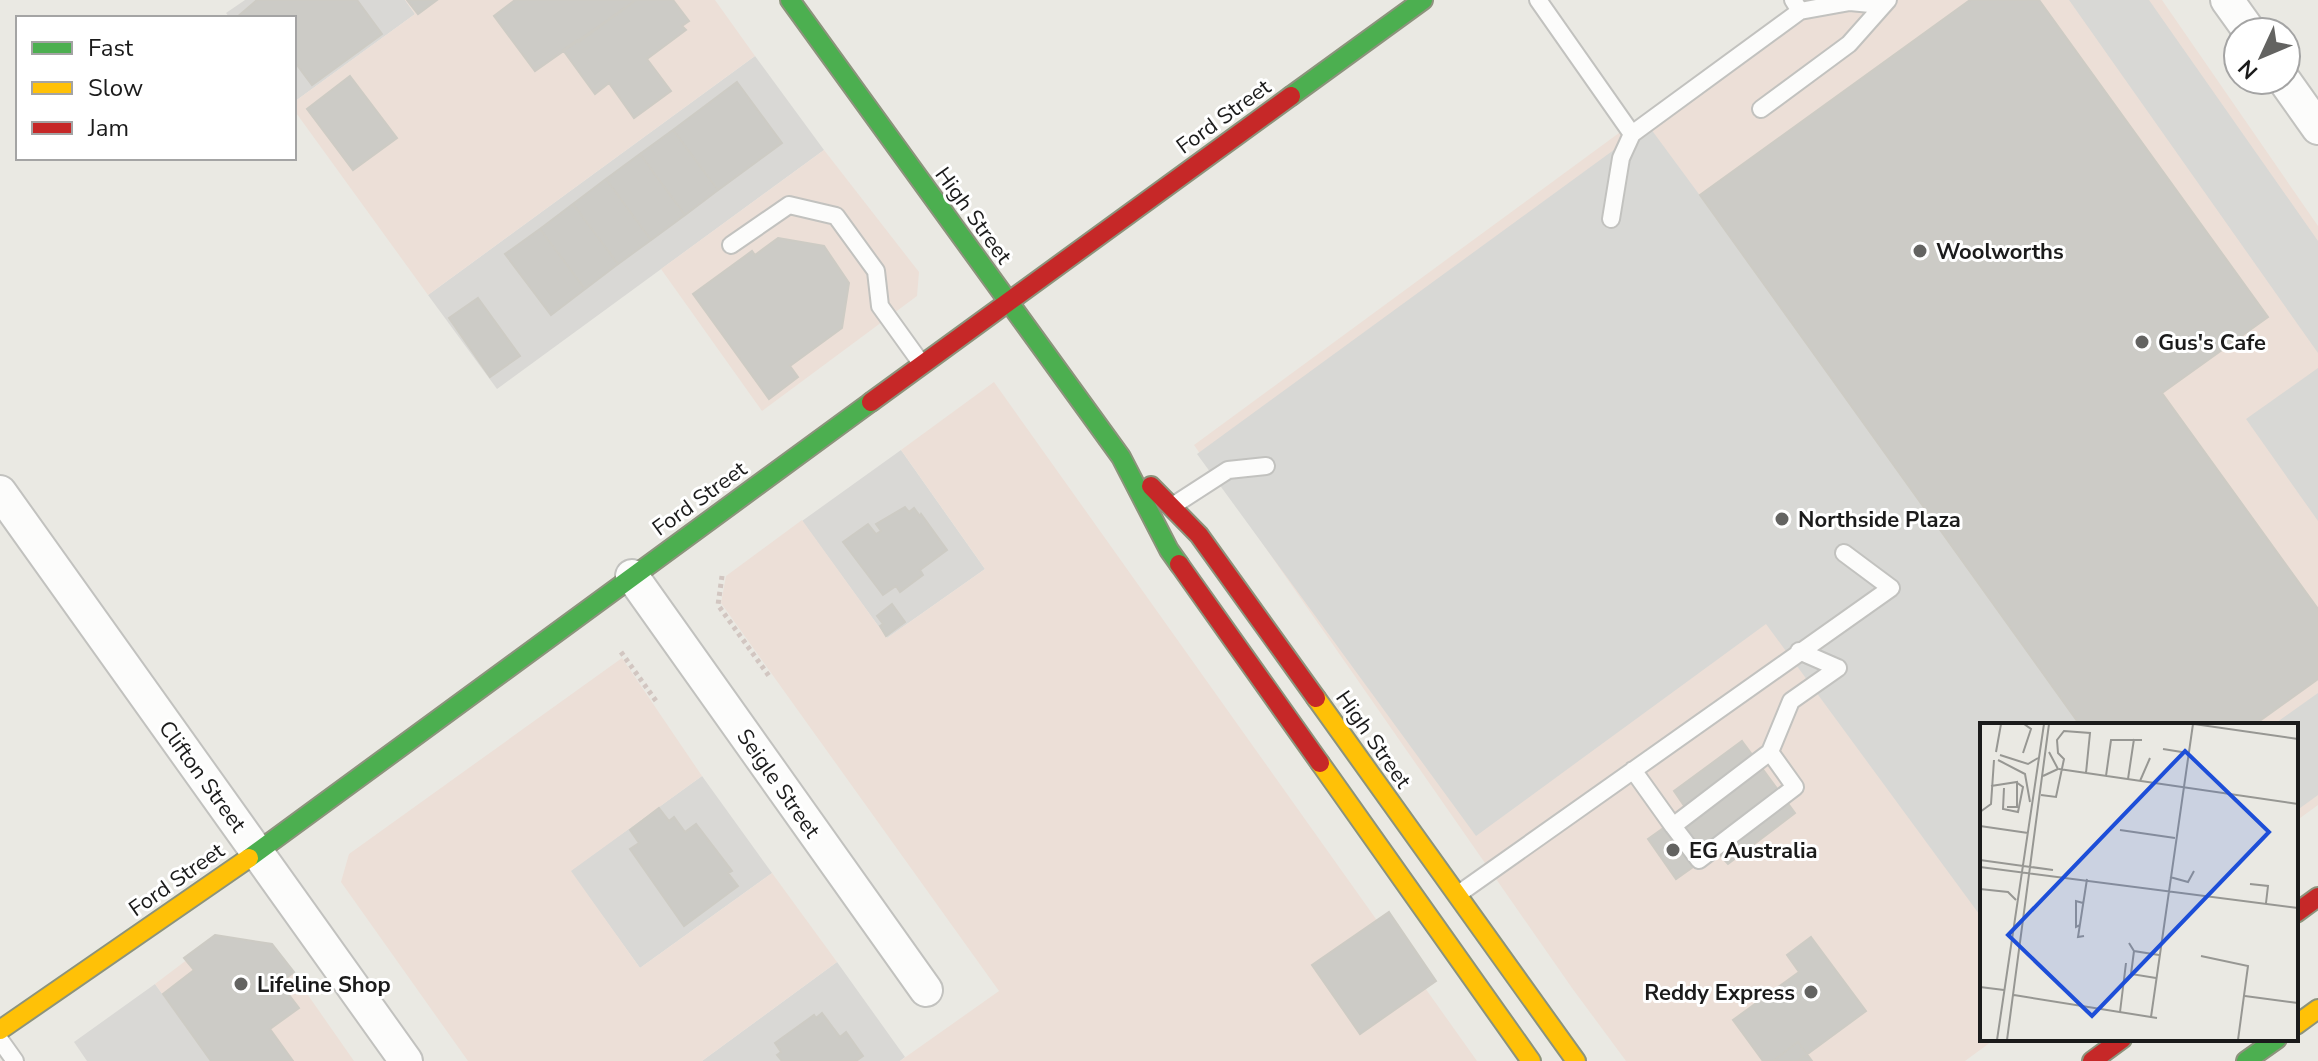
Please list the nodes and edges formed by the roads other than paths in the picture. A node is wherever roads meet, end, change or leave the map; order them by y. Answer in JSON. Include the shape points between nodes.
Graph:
{"nodes":[{"id":1,"x":790,"y":0,"type":"edge"},
{"id":2,"x":1423,"y":0,"type":"edge"},
{"id":3,"x":1538,"y":0,"type":"edge"},
{"id":4,"x":1884,"y":2,"type":"edge"},
{"id":5,"x":1796,"y":5,"type":"edge"},
{"id":6,"x":2295,"y":96,"type":"edge"},
{"id":7,"x":1761,"y":109,"type":"dead end"},
{"id":8,"x":2318,"y":128,"type":"edge"},
{"id":9,"x":1632,"y":134,"type":"junction"},
{"id":10,"x":1611,"y":219,"type":"dead end"},
{"id":11,"x":731,"y":245,"type":"dead end"},
{"id":12,"x":1007,"y":303,"type":"junction"},
{"id":13,"x":922,"y":365,"type":"junction"},
{"id":14,"x":1121,"y":457,"type":"junction"},
{"id":15,"x":1266,"y":466,"type":"dead end"},
{"id":16,"x":0,"y":492,"type":"edge"},
{"id":17,"x":1172,"y":506,"type":"junction"},
{"id":18,"x":1153,"y":520,"type":"junction"},
{"id":19,"x":1844,"y":553,"type":"dead end"},
{"id":20,"x":632,"y":576,"type":"junction"},
{"id":21,"x":1799,"y":651,"type":"junction"},
{"id":22,"x":1770,"y":752,"type":"junction"},
{"id":23,"x":1633,"y":770,"type":"junction"},
{"id":24,"x":1673,"y":826,"type":"junction"},
{"id":25,"x":257,"y":852,"type":"junction"},
{"id":26,"x":1456,"y":896,"type":"junction"},
{"id":27,"x":2318,"y":897,"type":"edge"},
{"id":28,"x":2298,"y":912,"type":"edge"},
{"id":29,"x":926,"y":990,"type":"dead end"},
{"id":30,"x":2318,"y":1009,"type":"edge"},
{"id":31,"x":2298,"y":1024,"type":"edge"},
{"id":32,"x":0,"y":1030,"type":"edge"},
{"id":33,"x":0,"y":1040,"type":"edge"},
{"id":34,"x":2119,"y":1041,"type":"edge"},
{"id":35,"x":2274,"y":1041,"type":"edge"},
{"id":36,"x":15,"y":1061,"type":"edge"},
{"id":37,"x":406,"y":1061,"type":"edge"},
{"id":38,"x":1531,"y":1061,"type":"edge"},
{"id":39,"x":1576,"y":1061,"type":"edge"},
{"id":40,"x":2092,"y":1061,"type":"edge"},
{"id":41,"x":2246,"y":1061,"type":"edge"}],
"edges":[{"from":1,"to":12,"type":"main road","name":"High Street"},
{"from":2,"to":12,"type":"main road","name":"Ford Street"},
{"from":3,"to":9,"type":"lane"},
{"from":4,"to":5,"type":"lane"},
{"from":4,"to":7,"type":"lane","via":[[1849,44]]},
{"from":5,"to":9,"type":"lane"},
{"from":6,"to":8,"type":"street"},
{"from":9,"to":10,"type":"lane","via":[[1621,158]]},
{"from":11,"to":13,"type":"lane","via":[[789,205],[836,216],[876,271],[880,306]]},
{"from":12,"to":13,"type":"main road","name":"Ford Street"},
{"from":12,"to":14,"type":"main road","name":"High Street"},
{"from":13,"to":20,"type":"main road","name":"Ford Street"},
{"from":14,"to":17,"type":"main road","name":"High Street"},
{"from":14,"to":18,"type":"main road","name":"High Street"},
{"from":15,"to":17,"type":"lane","via":[[1228,470]]},
{"from":16,"to":25,"type":"street","name":"Clifton Street"},
{"from":17,"to":18,"type":"lane"},
{"from":17,"to":26,"type":"main road","name":"High Street","via":[[1199,535]]},
{"from":18,"to":38,"type":"main road","name":"High Street","via":[[1169,550]]},
{"from":19,"to":21,"type":"lane","via":[[1891,588]]},
{"from":20,"to":25,"type":"main road","name":"Ford Street"},
{"from":20,"to":29,"type":"street","name":"Seigle Street"},
{"from":21,"to":22,"type":"lane","via":[[1838,668],[1791,701]]},
{"from":21,"to":23,"type":"lane"},
{"from":22,"to":24,"type":"lane"},
{"from":22,"to":24,"type":"lane","via":[[1795,787],[1699,860]]},
{"from":23,"to":24,"type":"lane"},
{"from":23,"to":26,"type":"lane"},
{"from":25,"to":32,"type":"main road","name":"Ford Street"},
{"from":25,"to":37,"type":"street","name":"Clifton Street"},
{"from":26,"to":39,"type":"main road","name":"High Street"},
{"from":27,"to":28,"type":"main road"},
{"from":30,"to":31,"type":"main road"},
{"from":33,"to":36,"type":"lane"},
{"from":34,"to":40,"type":"main road"},
{"from":35,"to":41,"type":"main road"}]}
